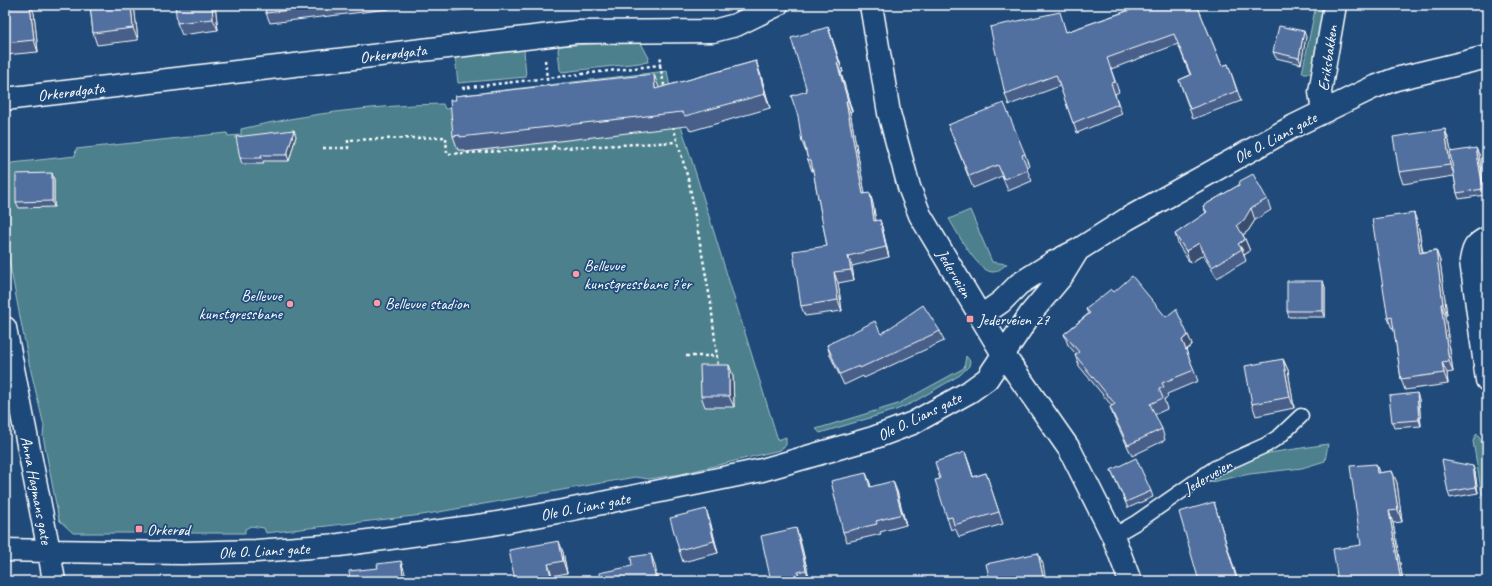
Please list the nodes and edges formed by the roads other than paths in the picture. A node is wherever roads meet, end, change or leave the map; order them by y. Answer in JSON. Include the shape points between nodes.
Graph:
{"nodes":[{"id":1,"x":777,"y":5,"type":"edge"},
{"id":2,"x":871,"y":5,"type":"edge"},
{"id":3,"x":1335,"y":5,"type":"edge"},
{"id":4,"x":1487,"y":57,"type":"edge"},
{"id":5,"x":5,"y":99,"type":"edge"},
{"id":6,"x":1324,"y":111,"type":"junction"},
{"id":7,"x":1487,"y":238,"type":"edge"},
{"id":8,"x":1078,"y":250,"type":"junction"},
{"id":9,"x":981,"y":316,"type":"junction"},
{"id":10,"x":5,"y":328,"type":"edge"},
{"id":11,"x":1003,"y":354,"type":"junction"},
{"id":12,"x":1487,"y":380,"type":"edge"},
{"id":13,"x":1301,"y":416,"type":"dead end"},
{"id":14,"x":1113,"y":536,"type":"junction"},
{"id":15,"x":5,"y":550,"type":"edge"},
{"id":16,"x":49,"y":551,"type":"junction"},
{"id":17,"x":54,"y":581,"type":"edge"},
{"id":18,"x":1130,"y":581,"type":"edge"}],
"edges":[{"from":1,"to":5,"type":"street","name":"Orkerødgata","via":[[736,25],[713,32],[601,31],[542,35]]},
{"from":2,"to":9,"type":"street","name":"Jederveien","via":[[889,113],[909,187],[920,215]]},
{"from":3,"to":6,"type":"street","name":"Eriksbakken","via":[[1320,92]]},
{"from":4,"to":6,"type":"street","name":"Ole O. Lians gate","via":[[1396,79]]},
{"from":6,"to":8,"type":"street","name":"Ole O. Lians gate","via":[[1153,204]]},
{"from":7,"to":12,"type":"street","via":[[1474,248],[1471,261]]},
{"from":8,"to":9,"type":"street","name":"Ole O. Lians gate","via":[[1019,284],[1001,302]]},
{"from":8,"to":11,"type":"street","name":"Ole O. Lians gate","via":[[1062,276],[1031,313]]},
{"from":9,"to":11,"type":"street","name":"Jederveien"},
{"from":10,"to":16,"type":"street","name":"Anna Hagmans gate"},
{"from":11,"to":14,"type":"street","name":"Jederveien","via":[[1070,450]]},
{"from":11,"to":16,"type":"street","name":"Ole O. Lians gate","via":[[987,379],[969,392],[913,422],[873,438],[762,470],[576,509],[492,524],[339,545],[182,553]]},
{"from":13,"to":14,"type":"lane","name":"Jederveien","via":[[1289,429],[1266,445],[1214,468]]},
{"from":14,"to":18,"type":"street","name":"Jederveien"},
{"from":15,"to":16,"type":"street","name":"Ole O. Lians gate"},
{"from":16,"to":17,"type":"street","name":"Anna Hagmans gate"}]}
